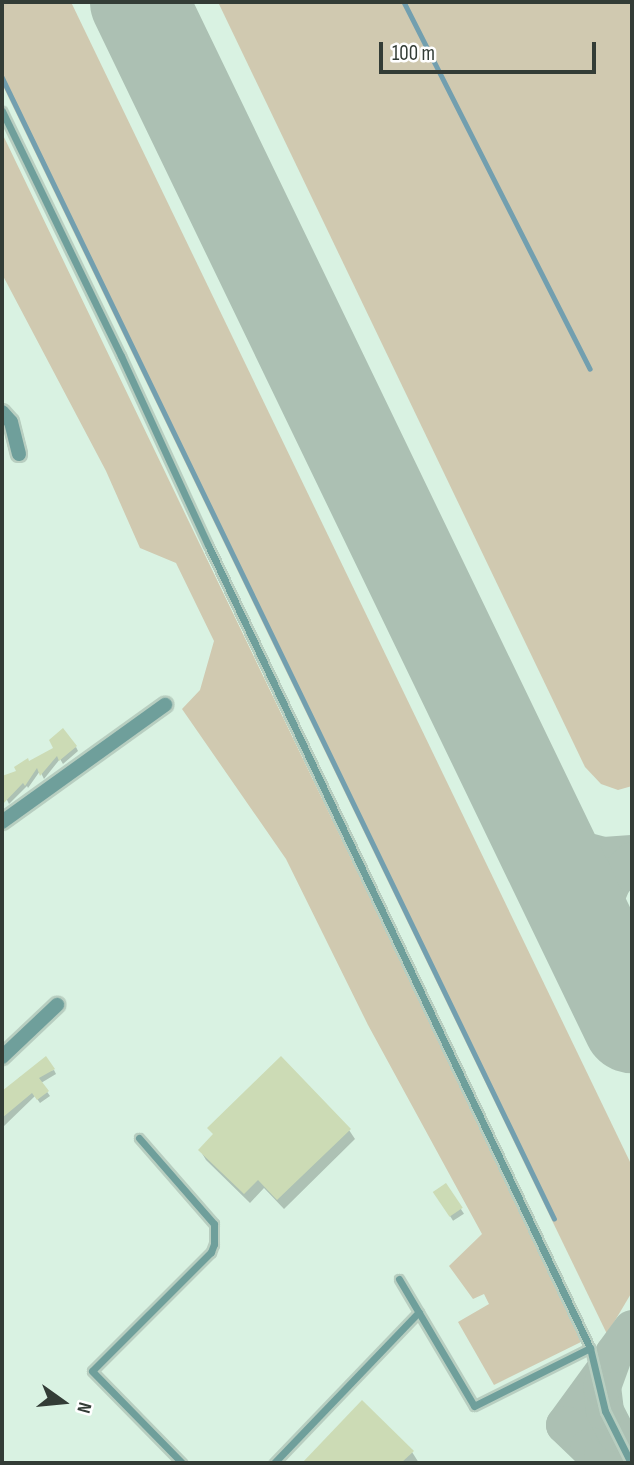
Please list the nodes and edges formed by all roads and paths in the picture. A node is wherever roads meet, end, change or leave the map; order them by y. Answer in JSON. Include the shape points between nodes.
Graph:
{"nodes":[{"id":1,"x":2,"y":111,"type":"edge"},
{"id":2,"x":2,"y":412,"type":"edge"},
{"id":3,"x":19,"y":454,"type":"dead end"},
{"id":4,"x":165,"y":705,"type":"dead end"},
{"id":5,"x":2,"y":822,"type":"edge"},
{"id":6,"x":57,"y":1004,"type":"dead end"},
{"id":7,"x":2,"y":1057,"type":"edge"},
{"id":8,"x":139,"y":1138,"type":"dead end"},
{"id":9,"x":399,"y":1279,"type":"dead end"},
{"id":10,"x":419,"y":1312,"type":"junction"},
{"id":11,"x":590,"y":1348,"type":"junction"},
{"id":12,"x":182,"y":1463,"type":"edge"},
{"id":13,"x":274,"y":1463,"type":"edge"},
{"id":14,"x":631,"y":1463,"type":"edge"}],
"edges":[{"from":1,"to":11,"type":"lane"},
{"from":2,"to":3,"type":"street","via":[[11,422]]},
{"from":4,"to":5,"type":"street"},
{"from":6,"to":7,"type":"street"},
{"from":8,"to":12,"type":"lane","via":[[214,1224],[214,1244],[92,1371]]},
{"from":9,"to":10,"type":"lane"},
{"from":10,"to":11,"type":"lane","via":[[474,1406]]},
{"from":10,"to":13,"type":"lane"},
{"from":11,"to":14,"type":"lane","via":[[606,1411]]}]}
